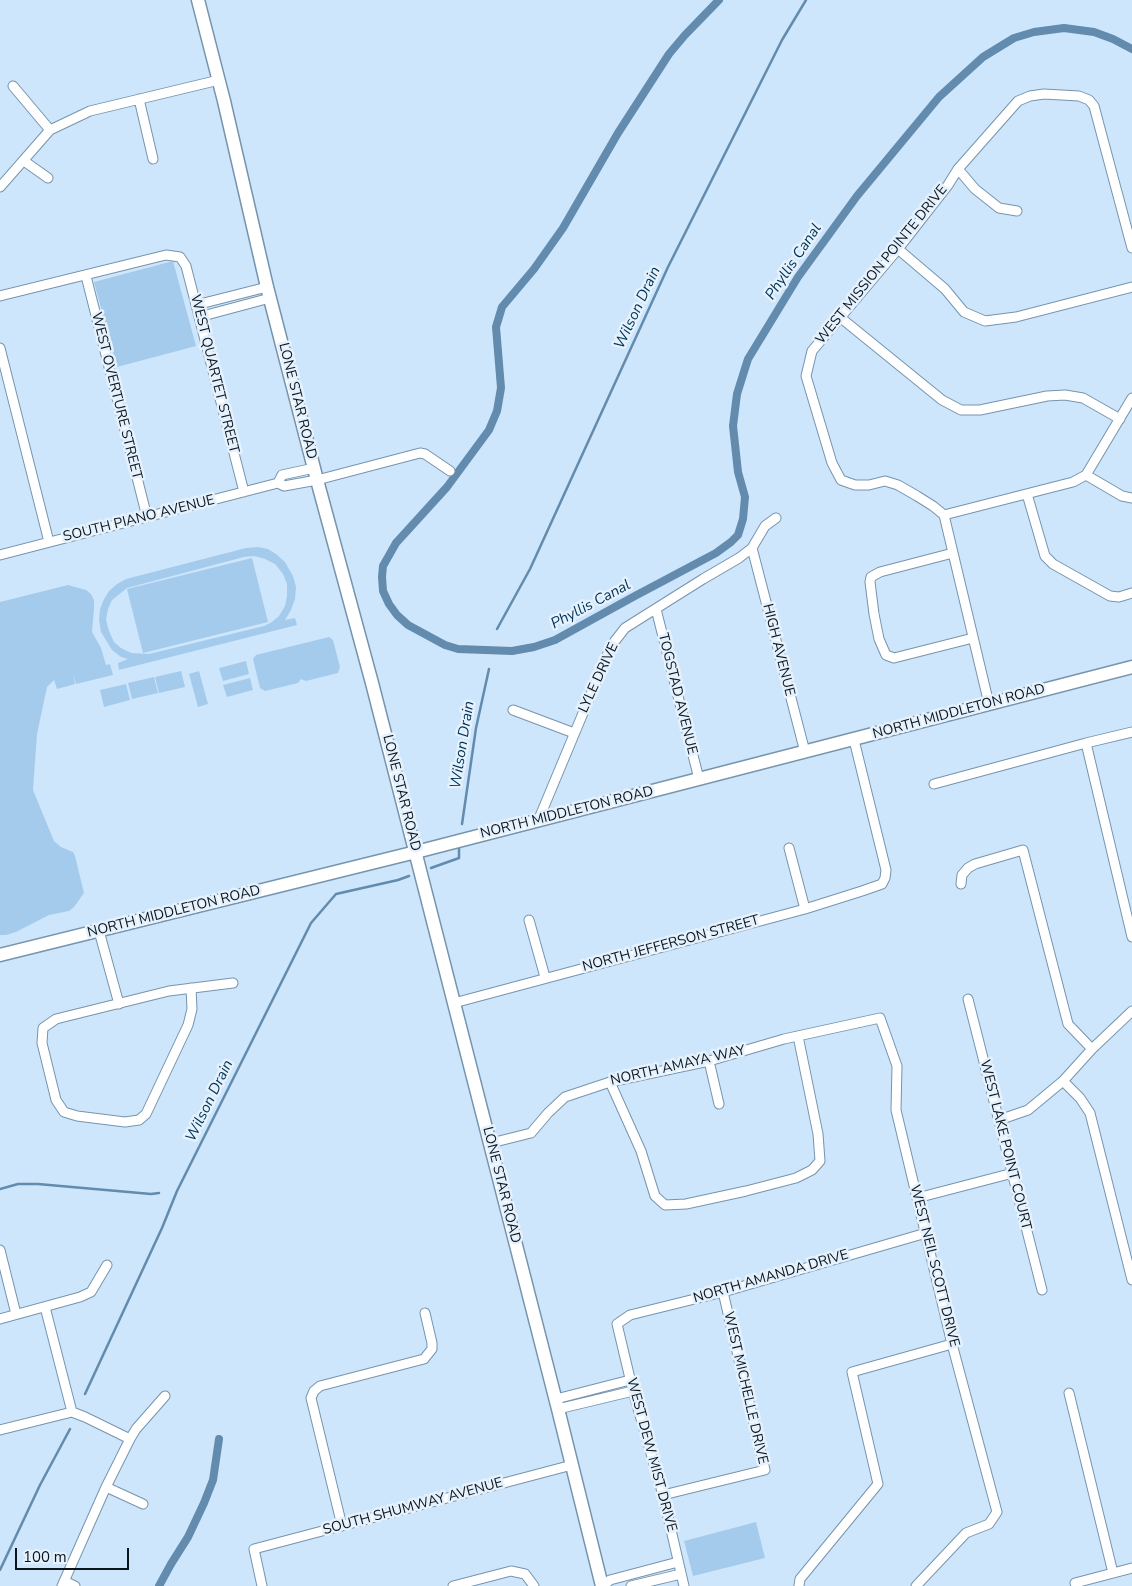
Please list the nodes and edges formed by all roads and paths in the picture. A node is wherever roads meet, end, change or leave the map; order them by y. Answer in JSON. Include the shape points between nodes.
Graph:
{"nodes":[{"id":1,"x":198,"y":0,"type":"edge"},
{"id":2,"x":218,"y":80,"type":"junction"},
{"id":3,"x":13,"y":86,"type":"dead end"},
{"id":4,"x":139,"y":99,"type":"junction"},
{"id":5,"x":50,"y":130,"type":"junction"},
{"id":6,"x":153,"y":159,"type":"dead end"},
{"id":7,"x":24,"y":161,"type":"junction"},
{"id":8,"x":958,"y":169,"type":"junction"},
{"id":9,"x":48,"y":178,"type":"dead end"},
{"id":10,"x":0,"y":188,"type":"edge"},
{"id":11,"x":1017,"y":211,"type":"dead end"},
{"id":12,"x":1132,"y":248,"type":"edge"},
{"id":13,"x":898,"y":250,"type":"junction"},
{"id":14,"x":86,"y":276,"type":"junction"},
{"id":15,"x":1132,"y":287,"type":"edge"},
{"id":16,"x":269,"y":292,"type":"junction"},
{"id":17,"x":0,"y":296,"type":"edge"},
{"id":18,"x":196,"y":304,"type":"junction"},
{"id":19,"x":199,"y":316,"type":"junction"},
{"id":20,"x":842,"y":318,"type":"junction"},
{"id":21,"x":0,"y":348,"type":"edge"},
{"id":22,"x":1132,"y":398,"type":"edge"},
{"id":23,"x":1120,"y":419,"type":"junction"},
{"id":24,"x":450,"y":471,"type":"dead end"},
{"id":25,"x":315,"y":474,"type":"junction"},
{"id":26,"x":1086,"y":475,"type":"junction"},
{"id":27,"x":244,"y":492,"type":"junction"},
{"id":28,"x":1027,"y":494,"type":"junction"},
{"id":29,"x":1132,"y":498,"type":"edge"},
{"id":30,"x":944,"y":515,"type":"junction"},
{"id":31,"x":146,"y":517,"type":"junction"},
{"id":32,"x":776,"y":518,"type":"dead end"},
{"id":33,"x":49,"y":542,"type":"junction"},
{"id":34,"x":752,"y":548,"type":"junction"},
{"id":35,"x":953,"y":553,"type":"junction"},
{"id":36,"x":0,"y":556,"type":"edge"},
{"id":37,"x":1132,"y":593,"type":"edge"},
{"id":38,"x":656,"y":609,"type":"junction"},
{"id":39,"x":973,"y":638,"type":"junction"},
{"id":40,"x":1132,"y":667,"type":"edge"},
{"id":41,"x":989,"y":704,"type":"junction"},
{"id":42,"x":513,"y":710,"type":"dead end"},
{"id":43,"x":1132,"y":732,"type":"edge"},
{"id":44,"x":574,"y":734,"type":"junction"},
{"id":45,"x":854,"y":740,"type":"junction"},
{"id":46,"x":1086,"y":743,"type":"junction"},
{"id":47,"x":805,"y":752,"type":"junction"},
{"id":48,"x":699,"y":780,"type":"junction"},
{"id":49,"x":934,"y":784,"type":"dead end"},
{"id":50,"x":538,"y":820,"type":"junction"},
{"id":51,"x":790,"y":848,"type":"dead end"},
{"id":52,"x":416,"y":852,"type":"junction"},
{"id":53,"x":961,"y":884,"type":"dead end"},
{"id":54,"x":805,"y":909,"type":"junction"},
{"id":55,"x":529,"y":920,"type":"dead end"},
{"id":56,"x":99,"y":931,"type":"junction"},
{"id":57,"x":1132,"y":937,"type":"edge"},
{"id":58,"x":0,"y":955,"type":"edge"},
{"id":59,"x":545,"y":977,"type":"junction"},
{"id":60,"x":233,"y":982,"type":"dead end"},
{"id":61,"x":191,"y":988,"type":"junction"},
{"id":62,"x":968,"y":999,"type":"dead end"},
{"id":63,"x":454,"y":1003,"type":"junction"},
{"id":64,"x":118,"y":1004,"type":"junction"},
{"id":65,"x":1132,"y":1011,"type":"edge"},
{"id":66,"x":880,"y":1018,"type":"joint"},
{"id":67,"x":798,"y":1036,"type":"junction"},
{"id":68,"x":1092,"y":1049,"type":"junction"},
{"id":69,"x":709,"y":1061,"type":"junction"},
{"id":70,"x":1063,"y":1081,"type":"junction"},
{"id":71,"x":610,"y":1082,"type":"junction"},
{"id":72,"x":719,"y":1104,"type":"dead end"},
{"id":73,"x":999,"y":1120,"type":"junction"},
{"id":74,"x":491,"y":1143,"type":"junction"},
{"id":75,"x":1013,"y":1174,"type":"junction"},
{"id":76,"x":917,"y":1198,"type":"junction"},
{"id":77,"x":926,"y":1233,"type":"junction"},
{"id":78,"x":0,"y":1250,"type":"edge"},
{"id":79,"x":107,"y":1265,"type":"dead end"},
{"id":80,"x":1132,"y":1280,"type":"edge"},
{"id":81,"x":1042,"y":1290,"type":"dead end"},
{"id":82,"x":723,"y":1292,"type":"junction"},
{"id":83,"x":45,"y":1307,"type":"junction"},
{"id":84,"x":425,"y":1313,"type":"dead end"},
{"id":85,"x":16,"y":1314,"type":"junction"},
{"id":86,"x":0,"y":1318,"type":"edge"},
{"id":87,"x":617,"y":1324,"type":"joint"},
{"id":88,"x":952,"y":1344,"type":"junction"},
{"id":89,"x":630,"y":1380,"type":"junction"},
{"id":90,"x":633,"y":1391,"type":"junction"},
{"id":91,"x":1069,"y":1393,"type":"dead end"},
{"id":92,"x":166,"y":1396,"type":"dead end"},
{"id":93,"x":557,"y":1404,"type":"junction"},
{"id":94,"x":72,"y":1412,"type":"junction"},
{"id":95,"x":0,"y":1430,"type":"edge"},
{"id":96,"x":130,"y":1439,"type":"junction"},
{"id":97,"x":572,"y":1465,"type":"junction"},
{"id":98,"x":106,"y":1488,"type":"junction"},
{"id":99,"x":663,"y":1495,"type":"junction"},
{"id":100,"x":143,"y":1504,"type":"dead end"},
{"id":101,"x":342,"y":1526,"type":"junction"},
{"id":102,"x":678,"y":1562,"type":"junction"},
{"id":103,"x":1132,"y":1568,"type":"edge"},
{"id":104,"x":1112,"y":1573,"type":"junction"},
{"id":105,"x":681,"y":1574,"type":"junction"},
{"id":106,"x":1075,"y":1583,"type":"dead end"},
{"id":107,"x":63,"y":1584,"type":"edge"},
{"id":108,"x":75,"y":1586,"type":"edge"},
{"id":109,"x":262,"y":1586,"type":"edge"},
{"id":110,"x":453,"y":1586,"type":"edge"},
{"id":111,"x":534,"y":1586,"type":"edge"},
{"id":112,"x":602,"y":1586,"type":"edge"},
{"id":113,"x":631,"y":1586,"type":"edge"},
{"id":114,"x":684,"y":1586,"type":"edge"},
{"id":115,"x":800,"y":1586,"type":"edge"},
{"id":116,"x":916,"y":1586,"type":"edge"}],
"edges":[{"from":1,"to":2,"type":"main road","name":"LONE STAR ROAD"},
{"from":2,"to":4,"type":"street"},
{"from":2,"to":16,"type":"main road","name":"LONE STAR ROAD"},
{"from":3,"to":5,"type":"street"},
{"from":4,"to":5,"type":"street","via":[[90,111]]},
{"from":4,"to":6,"type":"street"},
{"from":5,"to":7,"type":"street"},
{"from":7,"to":9,"type":"street"},
{"from":7,"to":10,"type":"street"},
{"from":8,"to":11,"type":"street","via":[[975,189],[999,208]]},
{"from":8,"to":12,"type":"street","name":"WEST MISSION POINTE DRIVE","via":[[1018,101],[1044,94],[1079,96],[1089,100],[1094,106]]},
{"from":8,"to":13,"type":"street","name":"WEST MISSION POINTE DRIVE"},
{"from":13,"to":15,"type":"street","via":[[945,289],[964,312],[985,321],[1016,317]]},
{"from":13,"to":20,"type":"street","name":"WEST MISSION POINTE DRIVE"},
{"from":14,"to":17,"type":"street"},
{"from":14,"to":18,"type":"street","name":"WEST QUARTET STREET","via":[[166,255],[180,257],[186,266]]},
{"from":14,"to":31,"type":"street","name":"WEST OVERTURE STREET"},
{"from":16,"to":18,"type":"street"},
{"from":16,"to":19,"type":"street"},
{"from":16,"to":25,"type":"main road","name":"LONE STAR ROAD"},
{"from":18,"to":19,"type":"street","name":"WEST QUARTET STREET"},
{"from":19,"to":27,"type":"street","name":"WEST QUARTET STREET"},
{"from":20,"to":23,"type":"street","via":[[942,400],[961,410],[980,410],[1065,395],[1083,398]]},
{"from":20,"to":30,"type":"street","name":"WEST MISSION POINTE DRIVE","via":[[812,351],[806,376],[832,463],[841,480],[869,485],[885,480],[917,496]]},
{"from":21,"to":33,"type":"street"},
{"from":22,"to":23,"type":"street"},
{"from":23,"to":26,"type":"street"},
{"from":24,"to":25,"type":"street","name":"SOUTH PIANO AVENUE","via":[[420,453]]},
{"from":25,"to":27,"type":"street","name":"SOUTH PIANO AVENUE","via":[[284,486],[278,483]]},
{"from":25,"to":52,"type":"main road","name":"LONE STAR ROAD"},
{"from":26,"to":28,"type":"street","via":[[1074,482]]},
{"from":26,"to":29,"type":"street","via":[[1122,496]]},
{"from":27,"to":31,"type":"street","name":"SOUTH PIANO AVENUE"},
{"from":28,"to":30,"type":"street"},
{"from":28,"to":37,"type":"street","via":[[1045,556],[1053,564],[1110,596]]},
{"from":30,"to":35,"type":"street"},
{"from":31,"to":33,"type":"street","name":"SOUTH PIANO AVENUE"},
{"from":32,"to":34,"type":"street","name":"LYLE DRIVE","via":[[765,526]]},
{"from":33,"to":36,"type":"street","name":"SOUTH PIANO AVENUE"},
{"from":34,"to":38,"type":"street","name":"LYLE DRIVE"},
{"from":34,"to":47,"type":"street","name":"HIGH AVENUE"},
{"from":35,"to":39,"type":"street"},
{"from":35,"to":39,"type":"street","via":[[871,577],[879,639],[886,655],[894,658]]},
{"from":38,"to":44,"type":"street","name":"LYLE DRIVE","via":[[625,628],[611,646]]},
{"from":38,"to":48,"type":"street","name":"TOGSTAD AVENUE"},
{"from":39,"to":41,"type":"street"},
{"from":40,"to":41,"type":"main road","name":"NORTH MIDDLETON ROAD"},
{"from":41,"to":45,"type":"main road","name":"NORTH MIDDLETON ROAD"},
{"from":42,"to":44,"type":"street"},
{"from":43,"to":46,"type":"street"},
{"from":44,"to":50,"type":"street","name":"LYLE DRIVE"},
{"from":45,"to":47,"type":"main road","name":"NORTH MIDDLETON ROAD"},
{"from":45,"to":54,"type":"street","name":"NORTH JEFFERSON STREET","via":[[886,870],[885,878],[882,884]]},
{"from":46,"to":49,"type":"street"},
{"from":46,"to":57,"type":"street"},
{"from":47,"to":48,"type":"main road","name":"NORTH MIDDLETON ROAD"},
{"from":48,"to":50,"type":"main road","name":"NORTH MIDDLETON ROAD"},
{"from":50,"to":52,"type":"main road","name":"NORTH MIDDLETON ROAD"},
{"from":51,"to":54,"type":"street"},
{"from":52,"to":56,"type":"main road","name":"NORTH MIDDLETON ROAD"},
{"from":52,"to":63,"type":"main road","name":"LONE STAR ROAD"},
{"from":53,"to":68,"type":"street","via":[[962,874],[975,864],[1024,850],[1068,1024]]},
{"from":54,"to":59,"type":"street","name":"NORTH JEFFERSON STREET"},
{"from":55,"to":59,"type":"street"},
{"from":56,"to":58,"type":"main road","name":"NORTH MIDDLETON ROAD"},
{"from":56,"to":64,"type":"street"},
{"from":59,"to":63,"type":"street","name":"NORTH JEFFERSON STREET"},
{"from":60,"to":61,"type":"street"},
{"from":61,"to":64,"type":"street"},
{"from":61,"to":64,"type":"street","via":[[192,1009],[188,1025],[146,1114],[139,1120],[125,1122],[64,1112],[56,1100],[42,1043],[43,1028],[56,1019]]},
{"from":62,"to":73,"type":"street","name":"WEST LAKE POINT COURT"},
{"from":63,"to":74,"type":"main road","name":"LONE STAR ROAD"},
{"from":65,"to":68,"type":"street"},
{"from":66,"to":67,"type":"street","name":"NORTH AMAYA WAY"},
{"from":66,"to":76,"type":"street","name":"WEST NEIL SCOTT DRIVE","via":[[897,1066],[896,1110]]},
{"from":67,"to":69,"type":"street","name":"NORTH AMAYA WAY"},
{"from":67,"to":71,"type":"street","via":[[818,1134],[820,1161],[812,1170],[796,1178],[686,1204],[665,1205],[655,1196],[641,1151]]},
{"from":68,"to":70,"type":"street"},
{"from":69,"to":71,"type":"street","name":"NORTH AMAYA WAY"},
{"from":69,"to":72,"type":"street"},
{"from":70,"to":73,"type":"street","via":[[1028,1110]]},
{"from":70,"to":80,"type":"street","via":[[1090,1113]]},
{"from":71,"to":74,"type":"street","name":"NORTH AMAYA WAY","via":[[565,1097],[531,1133]]},
{"from":73,"to":75,"type":"street","name":"WEST LAKE POINT COURT"},
{"from":74,"to":93,"type":"main road","name":"LONE STAR ROAD"},
{"from":75,"to":76,"type":"street"},
{"from":75,"to":81,"type":"street","name":"WEST LAKE POINT COURT"},
{"from":76,"to":77,"type":"street","name":"WEST NEIL SCOTT DRIVE"},
{"from":77,"to":82,"type":"street","name":"NORTH AMANDA DRIVE"},
{"from":77,"to":88,"type":"street","name":"WEST NEIL SCOTT DRIVE"},
{"from":78,"to":85,"type":"street"},
{"from":79,"to":83,"type":"street","via":[[91,1292]]},
{"from":82,"to":87,"type":"street","name":"NORTH AMANDA DRIVE","via":[[630,1315]]},
{"from":82,"to":99,"type":"street","name":"WEST MICHELLE DRIVE","via":[[765,1470]]},
{"from":83,"to":85,"type":"street"},
{"from":83,"to":94,"type":"street"},
{"from":84,"to":101,"type":"street","via":[[432,1349],[424,1359],[320,1386],[311,1398]]},
{"from":85,"to":86,"type":"street"},
{"from":87,"to":89,"type":"street","name":"WEST DEW MIST DRIVE"},
{"from":88,"to":115,"type":"street","via":[[852,1372],[878,1484],[800,1579]]},
{"from":88,"to":116,"type":"street","name":"WEST NEIL SCOTT DRIVE","via":[[997,1512],[989,1524],[966,1533]]},
{"from":89,"to":90,"type":"street","name":"WEST DEW MIST DRIVE"},
{"from":89,"to":93,"type":"street"},
{"from":90,"to":93,"type":"street"},
{"from":90,"to":99,"type":"street","name":"WEST DEW MIST DRIVE"},
{"from":91,"to":104,"type":"street"},
{"from":92,"to":96,"type":"street"},
{"from":93,"to":97,"type":"main road","name":"LONE STAR ROAD"},
{"from":94,"to":95,"type":"street"},
{"from":94,"to":96,"type":"street"},
{"from":96,"to":98,"type":"street"},
{"from":97,"to":101,"type":"street","name":"SOUTH SHUMWAY AVENUE"},
{"from":97,"to":112,"type":"main road","name":"LONE STAR ROAD"},
{"from":98,"to":100,"type":"street"},
{"from":98,"to":107,"type":"street"},
{"from":99,"to":102,"type":"street","name":"WEST DEW MIST DRIVE"},
{"from":101,"to":109,"type":"street","name":"SOUTH SHUMWAY AVENUE","via":[[254,1549]]},
{"from":102,"to":105,"type":"street","name":"WEST DEW MIST DRIVE"},
{"from":102,"to":112,"type":"street","via":[[610,1580]]},
{"from":103,"to":104,"type":"street"},
{"from":104,"to":106,"type":"street"},
{"from":105,"to":113,"type":"street"},
{"from":105,"to":114,"type":"street","name":"WEST DEW MIST DRIVE"},
{"from":107,"to":108,"type":"street"},
{"from":110,"to":111,"type":"street","via":[[511,1571],[526,1574]]}]}
